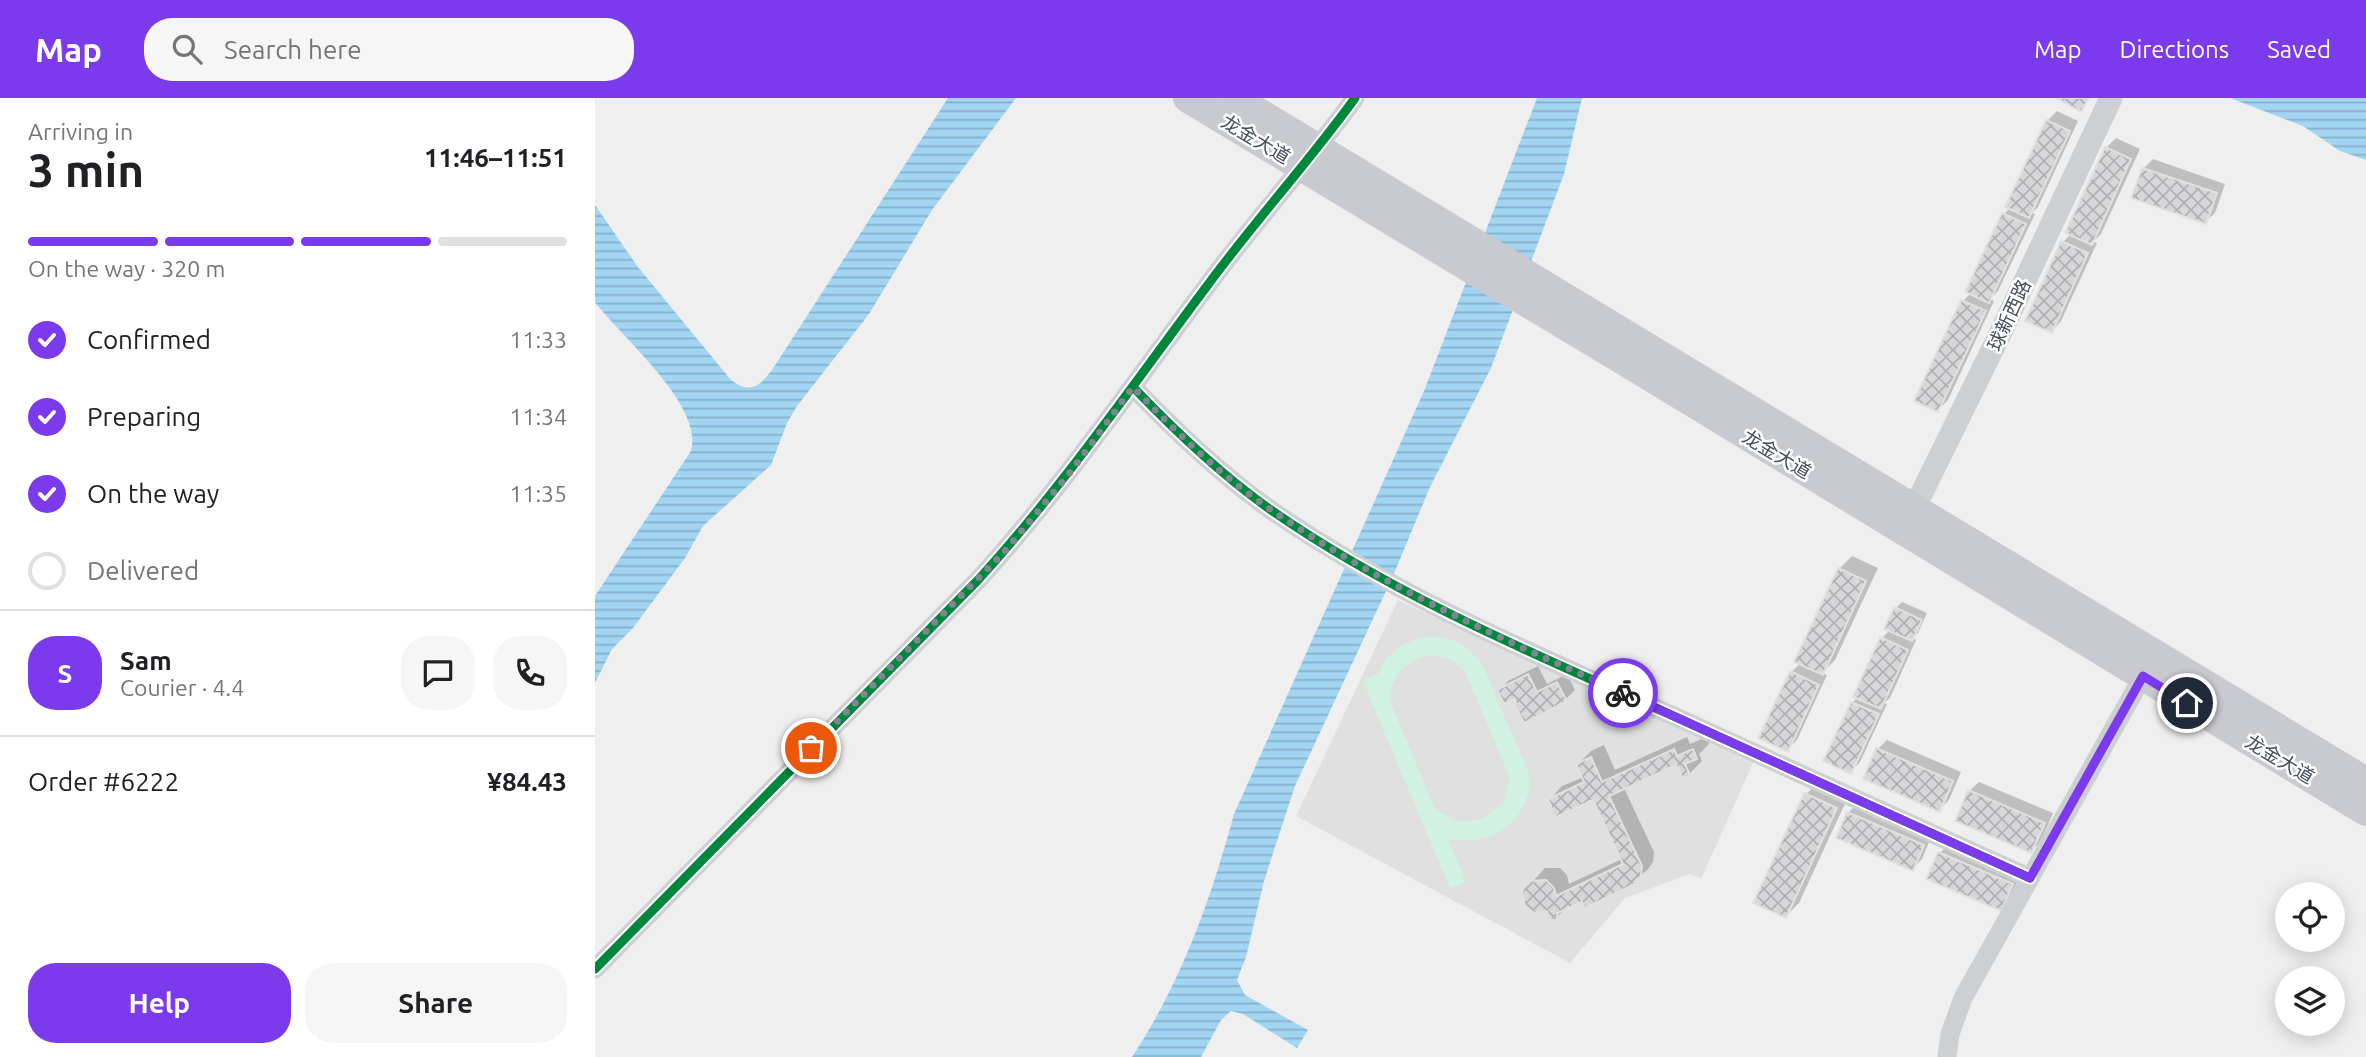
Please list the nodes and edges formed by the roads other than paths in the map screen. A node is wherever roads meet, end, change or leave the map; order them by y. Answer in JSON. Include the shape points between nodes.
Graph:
{"nodes":[{"id":1,"x":1188,"y":98,"type":"edge"},
{"id":2,"x":1234,"y":98,"type":"edge"},
{"id":3,"x":1355,"y":98,"type":"edge"},
{"id":4,"x":2111,"y":98,"type":"edge"},
{"id":5,"x":1310,"y":158,"type":"junction"},
{"id":6,"x":1133,"y":387,"type":"junction"},
{"id":7,"x":1908,"y":520,"type":"junction"},
{"id":8,"x":2143,"y":676,"type":"junction"},
{"id":9,"x":2366,"y":782,"type":"edge"},
{"id":10,"x":2366,"y":811,"type":"edge"},
{"id":11,"x":2030,"y":878,"type":"junction"},
{"id":12,"x":595,"y":969,"type":"edge"},
{"id":13,"x":1947,"y":1057,"type":"edge"}],
"edges":[{"from":1,"to":5,"type":"main road","name":"龙金大道"},
{"from":2,"to":5,"type":"main road","name":"龙金大道"},
{"from":3,"to":5,"type":"street"},
{"from":4,"to":7,"type":"street","name":"球新西路"},
{"from":5,"to":6,"type":"street","via":[[1208,284]]},
{"from":5,"to":7,"type":"main road","name":"龙金大道"},
{"from":6,"to":11,"type":"street","via":[[1238,485],[1293,525],[1397,587]]},
{"from":6,"to":12,"type":"street","via":[[1072,470],[996,560]]},
{"from":7,"to":8,"type":"main road","name":"龙金大道"},
{"from":7,"to":9,"type":"main road","name":"龙金大道"},
{"from":8,"to":10,"type":"main road","name":"龙金大道"},
{"from":8,"to":11,"type":"street"},
{"from":11,"to":13,"type":"street","via":[[1963,998]]}]}
